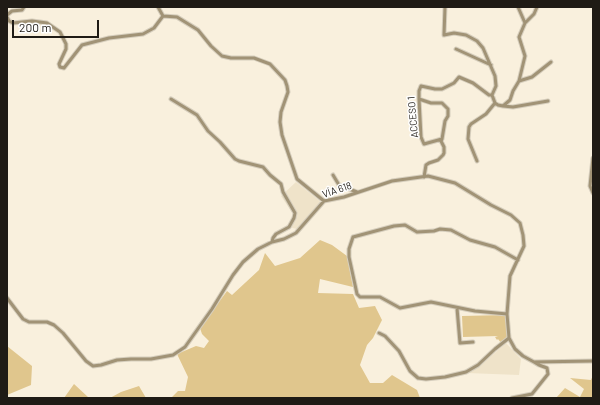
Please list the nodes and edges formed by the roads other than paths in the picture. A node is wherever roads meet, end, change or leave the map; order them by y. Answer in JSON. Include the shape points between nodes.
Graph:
{"nodes":[{"id":1,"x":24,"y":7,"type":"edge"},
{"id":2,"x":158,"y":7,"type":"edge"},
{"id":3,"x":445,"y":7,"type":"edge"},
{"id":4,"x":518,"y":7,"type":"edge"},
{"id":5,"x":537,"y":7,"type":"edge"},
{"id":6,"x":7,"y":16,"type":"edge"},
{"id":7,"x":163,"y":16,"type":"junction"},
{"id":8,"x":525,"y":23,"type":"junction"},
{"id":9,"x":456,"y":49,"type":"dead end"},
{"id":10,"x":551,"y":62,"type":"dead end"},
{"id":11,"x":491,"y":65,"type":"junction"},
{"id":12,"x":519,"y":81,"type":"junction"},
{"id":13,"x":492,"y":95,"type":"junction"},
{"id":14,"x":419,"y":99,"type":"junction"},
{"id":15,"x":171,"y":100,"type":"dead end"},
{"id":16,"x":548,"y":100,"type":"dead end"},
{"id":17,"x":495,"y":103,"type":"junction"},
{"id":18,"x":503,"y":106,"type":"junction"},
{"id":19,"x":442,"y":139,"type":"junction"},
{"id":20,"x":593,"y":158,"type":"edge"},
{"id":21,"x":477,"y":161,"type":"dead end"},
{"id":22,"x":333,"y":175,"type":"dead end"},
{"id":23,"x":424,"y":176,"type":"junction"},
{"id":24,"x":357,"y":192,"type":"junction"},
{"id":25,"x":593,"y":193,"type":"edge"},
{"id":26,"x":324,"y":201,"type":"junction"},
{"id":27,"x":272,"y":242,"type":"junction"},
{"id":28,"x":518,"y":260,"type":"junction"},
{"id":29,"x":7,"y":298,"type":"edge"},
{"id":30,"x":457,"y":308,"type":"junction"},
{"id":31,"x":507,"y":314,"type":"junction"},
{"id":32,"x":379,"y":333,"type":"dead end"},
{"id":33,"x":509,"y":338,"type":"junction"},
{"id":34,"x":473,"y":342,"type":"dead end"},
{"id":35,"x":593,"y":361,"type":"edge"},
{"id":36,"x":534,"y":362,"type":"junction"},
{"id":37,"x":512,"y":398,"type":"edge"}],
"edges":[{"from":1,"to":6,"type":"street","via":[[22,10],[12,11]]},
{"from":2,"to":7,"type":"street"},
{"from":3,"to":11,"type":"street","via":[[444,35],[462,34],[471,37],[483,48]]},
{"from":4,"to":8,"type":"street"},
{"from":5,"to":8,"type":"street"},
{"from":6,"to":7,"type":"street","via":[[13,23],[48,23],[60,32],[66,44],[59,64],[64,68],[82,46],[116,37],[143,34],[154,28]]},
{"from":7,"to":26,"type":"street","via":[[177,17],[198,30],[222,56],[254,58],[270,64],[285,80],[288,92],[281,112],[282,135],[297,179]]},
{"from":8,"to":12,"type":"street","via":[[519,37],[525,56]]},
{"from":9,"to":11,"type":"street"},
{"from":10,"to":12,"type":"street","via":[[532,77]]},
{"from":11,"to":13,"type":"street","via":[[496,80]]},
{"from":12,"to":18,"type":"street","via":[[510,100]]},
{"from":13,"to":14,"type":"street","name":"ACCESO 1","via":[[459,77],[454,83],[442,89],[421,86]]},
{"from":13,"to":17,"type":"street"},
{"from":14,"to":19,"type":"street","via":[[442,103],[448,108]]},
{"from":14,"to":19,"type":"street","name":"ACCESO 1","via":[[421,137],[424,144]]},
{"from":15,"to":27,"type":"street","via":[[197,115],[208,131],[235,159],[263,167],[281,184],[295,213],[289,227],[276,234]]},
{"from":16,"to":18,"type":"street","via":[[513,107]]},
{"from":17,"to":18,"type":"street"},
{"from":17,"to":21,"type":"street","via":[[469,127],[468,139]]},
{"from":19,"to":23,"type":"street","via":[[443,155],[426,165]]},
{"from":20,"to":25,"type":"street","via":[[590,186]]},
{"from":22,"to":24,"type":"street","via":[[339,185]]},
{"from":23,"to":24,"type":"street","name":"VÍA 618","via":[[392,181]]},
{"from":23,"to":28,"type":"street","name":"VÍA 618","via":[[454,182],[516,218],[522,227],[524,246]]},
{"from":24,"to":26,"type":"street","name":"VÍA 618"},
{"from":26,"to":27,"type":"street","name":"VÍA 618","via":[[296,233]]},
{"from":27,"to":29,"type":"street","name":"VÍA 618","via":[[258,249],[243,262],[185,347],[173,355],[160,358],[117,360],[93,366],[54,325],[23,319]]},
{"from":28,"to":30,"type":"street","via":[[495,247],[470,240],[451,230],[417,232],[401,225],[353,237],[349,257],[357,294],[380,296],[400,308],[431,302]]},
{"from":28,"to":31,"type":"street","name":"VÍA 618","via":[[510,276]]},
{"from":30,"to":31,"type":"street"},
{"from":30,"to":34,"type":"street","via":[[460,343]]},
{"from":31,"to":33,"type":"street","name":"VÍA 618"},
{"from":32,"to":33,"type":"street","via":[[399,351],[410,371],[418,378],[426,379],[445,378],[466,372]]},
{"from":33,"to":36,"type":"street","via":[[523,356]]},
{"from":35,"to":36,"type":"street"},
{"from":36,"to":37,"type":"street","via":[[547,368],[547,377],[532,394]]}]}
